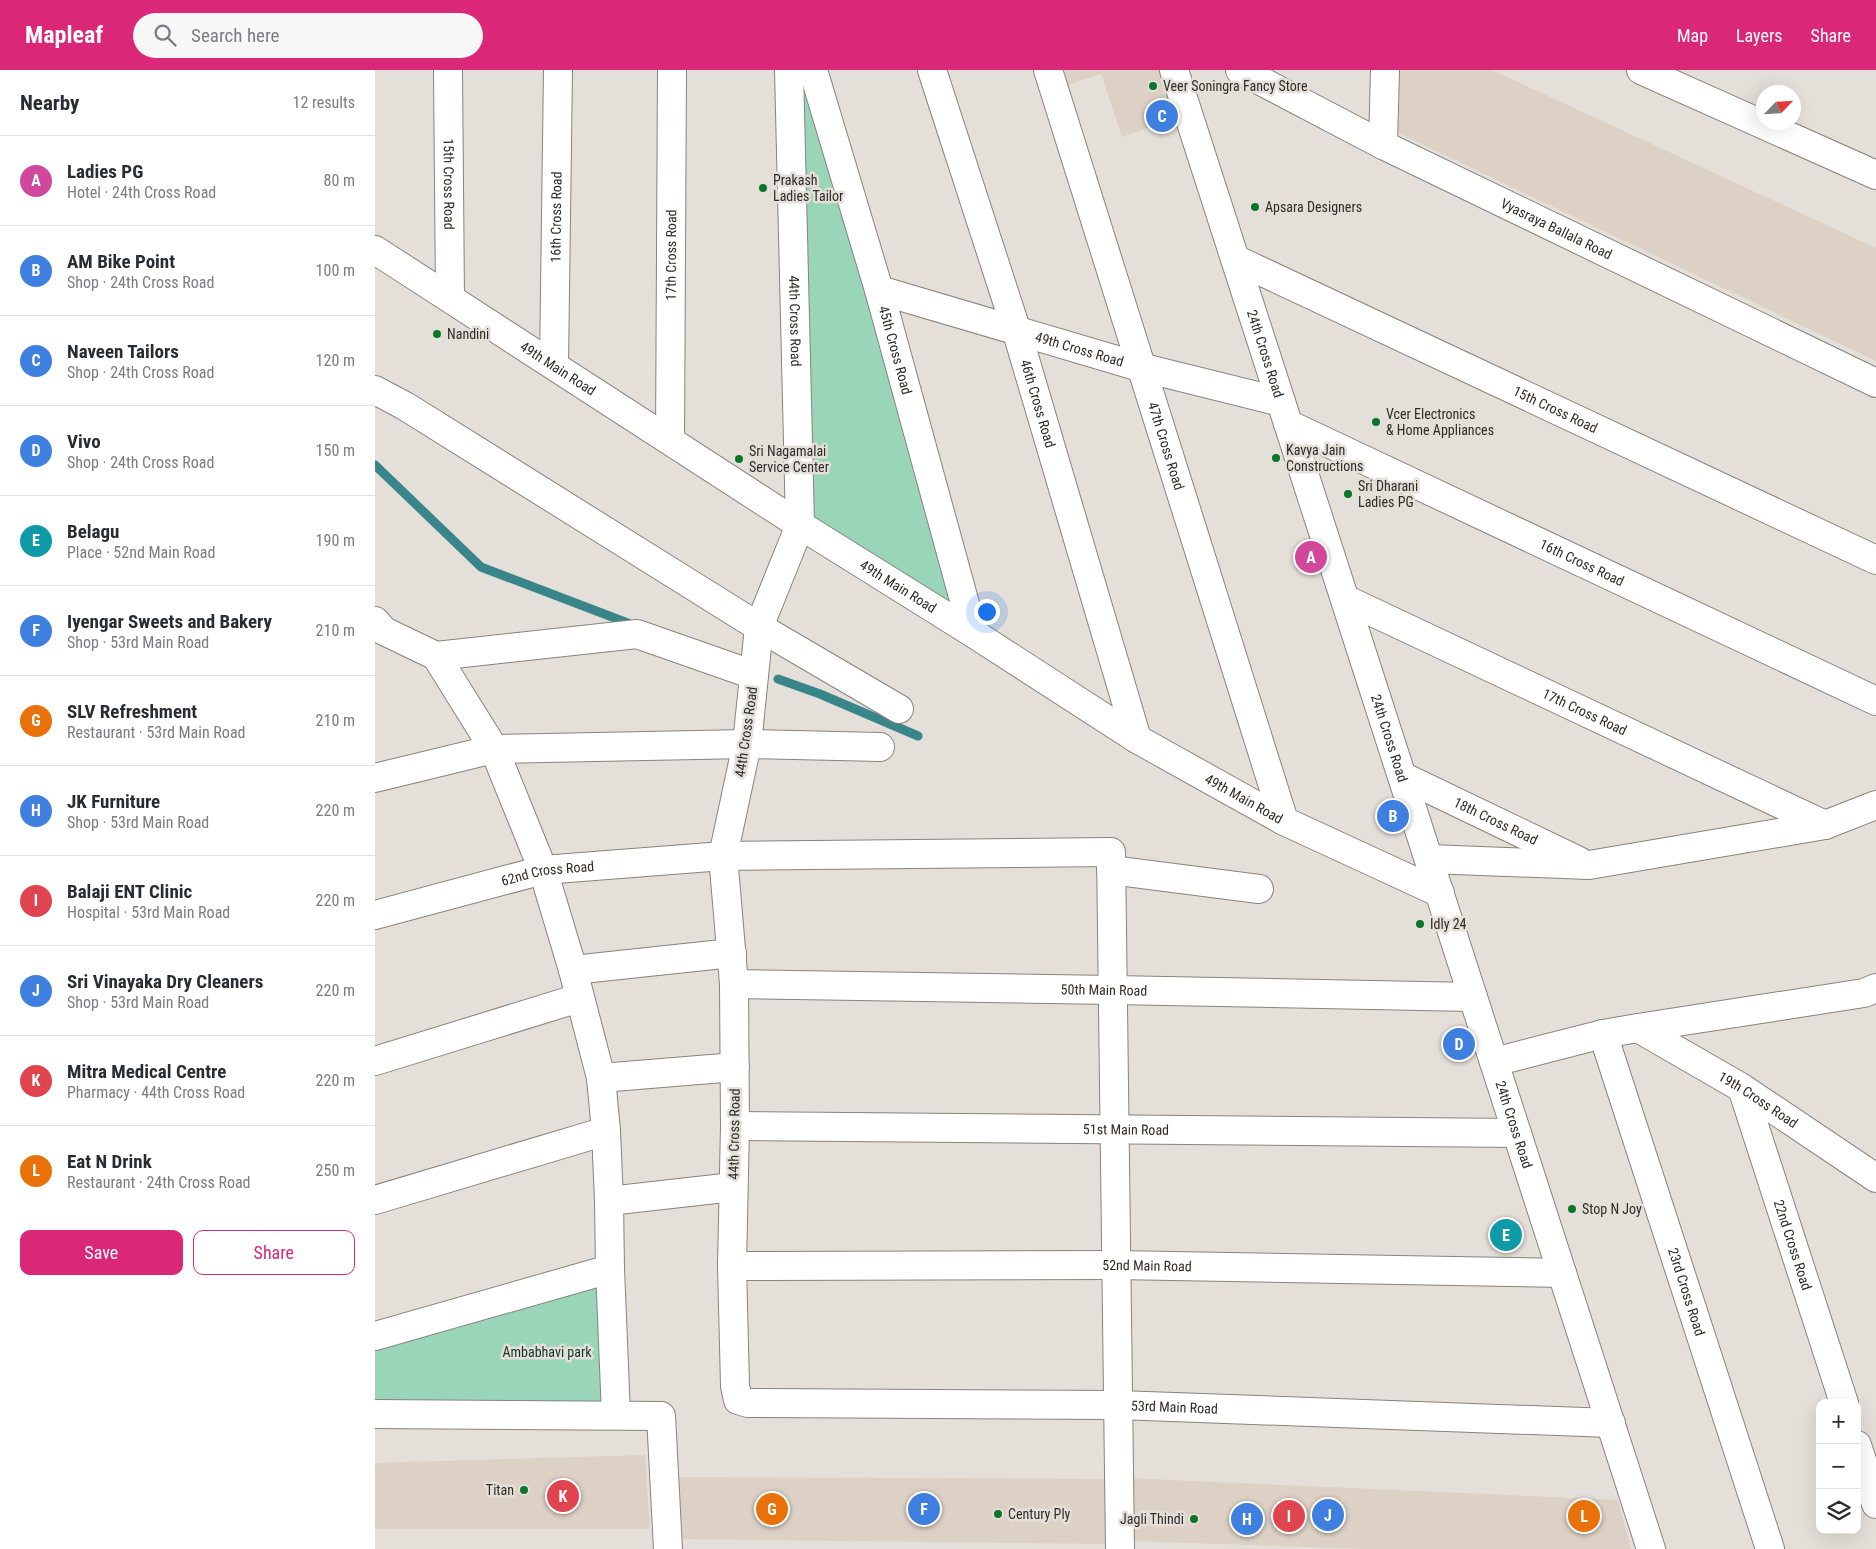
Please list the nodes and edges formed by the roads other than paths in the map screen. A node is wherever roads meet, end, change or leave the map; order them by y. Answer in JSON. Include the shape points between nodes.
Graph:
{"nodes":[{"id":1,"x":448,"y":70,"type":"edge"},
{"id":2,"x":558,"y":70,"type":"edge"},
{"id":3,"x":672,"y":70,"type":"edge"},
{"id":4,"x":789,"y":70,"type":"edge"},
{"id":5,"x":813,"y":70,"type":"edge"},
{"id":6,"x":932,"y":70,"type":"edge"},
{"id":7,"x":1047,"y":70,"type":"edge"},
{"id":8,"x":1174,"y":70,"type":"edge"},
{"id":9,"x":1240,"y":70,"type":"edge"},
{"id":10,"x":1385,"y":70,"type":"edge"},
{"id":11,"x":1641,"y":70,"type":"edge"},
{"id":12,"x":1383,"y":145,"type":"junction"},
{"id":13,"x":1876,"y":175,"type":"edge"},
{"id":14,"x":375,"y":250,"type":"edge"},
{"id":15,"x":1235,"y":259,"type":"junction"},
{"id":16,"x":879,"y":290,"type":"junction"},
{"id":17,"x":450,"y":298,"type":"junction"},
{"id":18,"x":1016,"y":330,"type":"junction"},
{"id":19,"x":554,"y":365,"type":"junction"},
{"id":20,"x":1140,"y":367,"type":"junction"},
{"id":21,"x":1876,"y":383,"type":"edge"},
{"id":22,"x":375,"y":390,"type":"edge"},
{"id":23,"x":1285,"y":413,"type":"junction"},
{"id":24,"x":669,"y":440,"type":"junction"},
{"id":25,"x":801,"y":525,"type":"junction"},
{"id":26,"x":1876,"y":560,"type":"edge"},
{"id":27,"x":1345,"y":599,"type":"junction"},
{"id":28,"x":375,"y":620,"type":"edge"},
{"id":29,"x":759,"y":626,"type":"junction"},
{"id":30,"x":973,"y":633,"type":"junction"},
{"id":31,"x":436,"y":656,"type":"junction"},
{"id":32,"x":754,"y":676,"type":"junction"},
{"id":33,"x":1876,"y":701,"type":"edge"},
{"id":34,"x":899,"y":709,"type":"dead end"},
{"id":35,"x":1137,"y":739,"type":"junction"},
{"id":36,"x":747,"y":744,"type":"junction"},
{"id":37,"x":880,"y":747,"type":"dead end"},
{"id":38,"x":494,"y":749,"type":"junction"},
{"id":39,"x":1402,"y":776,"type":"junction"},
{"id":40,"x":375,"y":778,"type":"edge"},
{"id":41,"x":1876,"y":805,"type":"edge"},
{"id":42,"x":1284,"y":821,"type":"junction"},
{"id":43,"x":1825,"y":825,"type":"junction"},
{"id":44,"x":723,"y":856,"type":"junction"},
{"id":45,"x":1429,"y":859,"type":"junction"},
{"id":46,"x":1589,"y":866,"type":"junction"},
{"id":47,"x":543,"y":870,"type":"junction"},
{"id":48,"x":1111,"y":870,"type":"junction"},
{"id":49,"x":1259,"y":889,"type":"dead end"},
{"id":50,"x":1440,"y":893,"type":"junction"},
{"id":51,"x":375,"y":914,"type":"edge"},
{"id":52,"x":731,"y":953,"type":"junction"},
{"id":53,"x":573,"y":970,"type":"junction"},
{"id":54,"x":734,"y":984,"type":"junction"},
{"id":55,"x":1113,"y":990,"type":"junction"},
{"id":56,"x":1872,"y":994,"type":"edge"},
{"id":57,"x":1473,"y":997,"type":"junction"},
{"id":58,"x":579,"y":998,"type":"junction"},
{"id":59,"x":1637,"y":1028,"type":"junction"},
{"id":60,"x":1603,"y":1034,"type":"junction"},
{"id":61,"x":375,"y":1061,"type":"edge"},
{"id":62,"x":1494,"y":1062,"type":"junction"},
{"id":63,"x":735,"y":1067,"type":"junction"},
{"id":64,"x":601,"y":1078,"type":"junction"},
{"id":65,"x":1742,"y":1088,"type":"junction"},
{"id":66,"x":735,"y":1126,"type":"junction"},
{"id":67,"x":1114,"y":1129,"type":"junction"},
{"id":68,"x":606,"y":1131,"type":"junction"},
{"id":69,"x":1517,"y":1132,"type":"junction"},
{"id":70,"x":1876,"y":1178,"type":"edge"},
{"id":71,"x":733,"y":1187,"type":"junction"},
{"id":72,"x":375,"y":1200,"type":"edge"},
{"id":73,"x":609,"y":1201,"type":"junction"},
{"id":74,"x":1117,"y":1265,"type":"junction"},
{"id":75,"x":732,"y":1266,"type":"junction"},
{"id":76,"x":610,"y":1269,"type":"junction"},
{"id":77,"x":1562,"y":1273,"type":"junction"},
{"id":78,"x":375,"y":1336,"type":"edge"},
{"id":79,"x":1842,"y":1399,"type":"edge"},
{"id":80,"x":738,"y":1400,"type":"joint"},
{"id":81,"x":1118,"y":1405,"type":"junction"},
{"id":82,"x":375,"y":1414,"type":"edge"},
{"id":83,"x":616,"y":1415,"type":"junction"},
{"id":84,"x":1611,"y":1423,"type":"junction"},
{"id":85,"x":1861,"y":1458,"type":"edge"},
{"id":86,"x":1876,"y":1504,"type":"edge"},
{"id":87,"x":667,"y":1549,"type":"edge"},
{"id":88,"x":1120,"y":1549,"type":"edge"},
{"id":89,"x":1651,"y":1549,"type":"edge"},
{"id":90,"x":1770,"y":1549,"type":"edge"}],
"edges":[{"from":1,"to":17,"type":"street","name":"15th Cross Road"},
{"from":2,"to":19,"type":"street","name":"16th Cross Road"},
{"from":3,"to":24,"type":"street","name":"17th Cross Road"},
{"from":4,"to":25,"type":"street","name":"44th Cross Road"},
{"from":5,"to":16,"type":"street","name":"45th Cross Road"},
{"from":6,"to":18,"type":"street","name":"46th Cross Road"},
{"from":7,"to":20,"type":"street","name":"47th Cross Road"},
{"from":8,"to":15,"type":"street","name":"24th Cross Road"},
{"from":9,"to":12,"type":"street","name":"Vyasraya Ballala Road"},
{"from":10,"to":12,"type":"street"},
{"from":11,"to":13,"type":"street"},
{"from":12,"to":21,"type":"street","name":"Vyasraya Ballala Road"},
{"from":14,"to":17,"type":"street","name":"49th Main Road"},
{"from":15,"to":23,"type":"street","name":"24th Cross Road"},
{"from":15,"to":26,"type":"street","name":"15th Cross Road"},
{"from":16,"to":18,"type":"street","name":"49th Cross Road"},
{"from":16,"to":30,"type":"street","name":"45th Cross Road"},
{"from":17,"to":19,"type":"street","name":"49th Main Road"},
{"from":18,"to":20,"type":"street","name":"49th Cross Road"},
{"from":18,"to":35,"type":"street","name":"46th Cross Road"},
{"from":19,"to":24,"type":"street","name":"49th Main Road"},
{"from":20,"to":23,"type":"street","name":"49th Cross Road"},
{"from":20,"to":42,"type":"street","name":"47th Cross Road"},
{"from":22,"to":29,"type":"street"},
{"from":23,"to":27,"type":"street","name":"24th Cross Road"},
{"from":23,"to":33,"type":"street","name":"16th Cross Road"},
{"from":24,"to":25,"type":"street","name":"49th Main Road"},
{"from":25,"to":29,"type":"street","name":"44th Cross Road"},
{"from":25,"to":30,"type":"street","name":"49th Main Road"},
{"from":27,"to":39,"type":"street","name":"24th Cross Road"},
{"from":27,"to":43,"type":"street","name":"17th Cross Road"},
{"from":28,"to":31,"type":"street","via":[[384,631]]},
{"from":29,"to":32,"type":"street","name":"44th Cross Road"},
{"from":29,"to":34,"type":"street"},
{"from":30,"to":35,"type":"street","name":"49th Main Road"},
{"from":31,"to":32,"type":"street","via":[[637,634]]},
{"from":31,"to":38,"type":"street"},
{"from":32,"to":36,"type":"street","name":"44th Cross Road"},
{"from":35,"to":42,"type":"street","name":"49th Main Road"},
{"from":36,"to":37,"type":"street"},
{"from":36,"to":38,"type":"street"},
{"from":36,"to":44,"type":"street","name":"44th Cross Road"},
{"from":38,"to":40,"type":"street"},
{"from":38,"to":47,"type":"street"},
{"from":39,"to":45,"type":"street","name":"24th Cross Road"},
{"from":39,"to":46,"type":"street","name":"18th Cross Road"},
{"from":41,"to":43,"type":"street"},
{"from":42,"to":50,"type":"street","name":"49th Main Road"},
{"from":43,"to":46,"type":"street"},
{"from":44,"to":47,"type":"street","name":"62nd Cross Road"},
{"from":44,"to":48,"type":"street","name":"62nd Cross Road","via":[[1111,852]]},
{"from":44,"to":52,"type":"street","name":"44th Cross Road"},
{"from":45,"to":46,"type":"street"},
{"from":45,"to":50,"type":"street","name":"24th Cross Road"},
{"from":47,"to":51,"type":"street","name":"62nd Cross Road"},
{"from":47,"to":53,"type":"street"},
{"from":48,"to":49,"type":"street"},
{"from":48,"to":55,"type":"street"},
{"from":50,"to":57,"type":"street","name":"24th Cross Road"},
{"from":52,"to":53,"type":"street"},
{"from":52,"to":54,"type":"street","name":"44th Cross Road"},
{"from":53,"to":58,"type":"street"},
{"from":54,"to":55,"type":"street","name":"50th Main Road"},
{"from":54,"to":63,"type":"street","name":"44th Cross Road"},
{"from":55,"to":57,"type":"street","name":"50th Main Road"},
{"from":55,"to":67,"type":"street"},
{"from":56,"to":59,"type":"street"},
{"from":57,"to":62,"type":"street","name":"24th Cross Road"},
{"from":58,"to":61,"type":"street"},
{"from":58,"to":64,"type":"street"},
{"from":59,"to":60,"type":"street"},
{"from":59,"to":65,"type":"street","name":"19th Cross Road"},
{"from":60,"to":62,"type":"street"},
{"from":60,"to":90,"type":"street","name":"23rd Cross Road"},
{"from":62,"to":69,"type":"street","name":"24th Cross Road"},
{"from":63,"to":64,"type":"street"},
{"from":63,"to":66,"type":"street","name":"44th Cross Road"},
{"from":64,"to":68,"type":"street"},
{"from":65,"to":70,"type":"street","name":"19th Cross Road"},
{"from":65,"to":79,"type":"street","name":"22nd Cross Road"},
{"from":66,"to":67,"type":"street","name":"51st Main Road"},
{"from":66,"to":71,"type":"street","name":"44th Cross Road"},
{"from":67,"to":69,"type":"street","name":"51st Main Road"},
{"from":67,"to":74,"type":"street"},
{"from":68,"to":72,"type":"street"},
{"from":68,"to":73,"type":"street"},
{"from":69,"to":77,"type":"street","name":"24th Cross Road"},
{"from":71,"to":73,"type":"street"},
{"from":71,"to":75,"type":"street","name":"44th Cross Road"},
{"from":73,"to":76,"type":"street"},
{"from":74,"to":75,"type":"street","name":"52nd Main Road"},
{"from":74,"to":77,"type":"street","name":"52nd Main Road"},
{"from":74,"to":81,"type":"street"},
{"from":75,"to":80,"type":"street","name":"44th Cross Road"},
{"from":76,"to":78,"type":"street"},
{"from":76,"to":83,"type":"street"},
{"from":77,"to":84,"type":"street","name":"24th Cross Road"},
{"from":80,"to":81,"type":"street","name":"53rd Main Road","via":[[748,1403]]},
{"from":81,"to":84,"type":"street","name":"53rd Main Road"},
{"from":81,"to":88,"type":"street"},
{"from":82,"to":83,"type":"street"},
{"from":83,"to":87,"type":"street","via":[[661,1416]]},
{"from":84,"to":89,"type":"street","name":"24th Cross Road"},
{"from":85,"to":86,"type":"street"}]}
